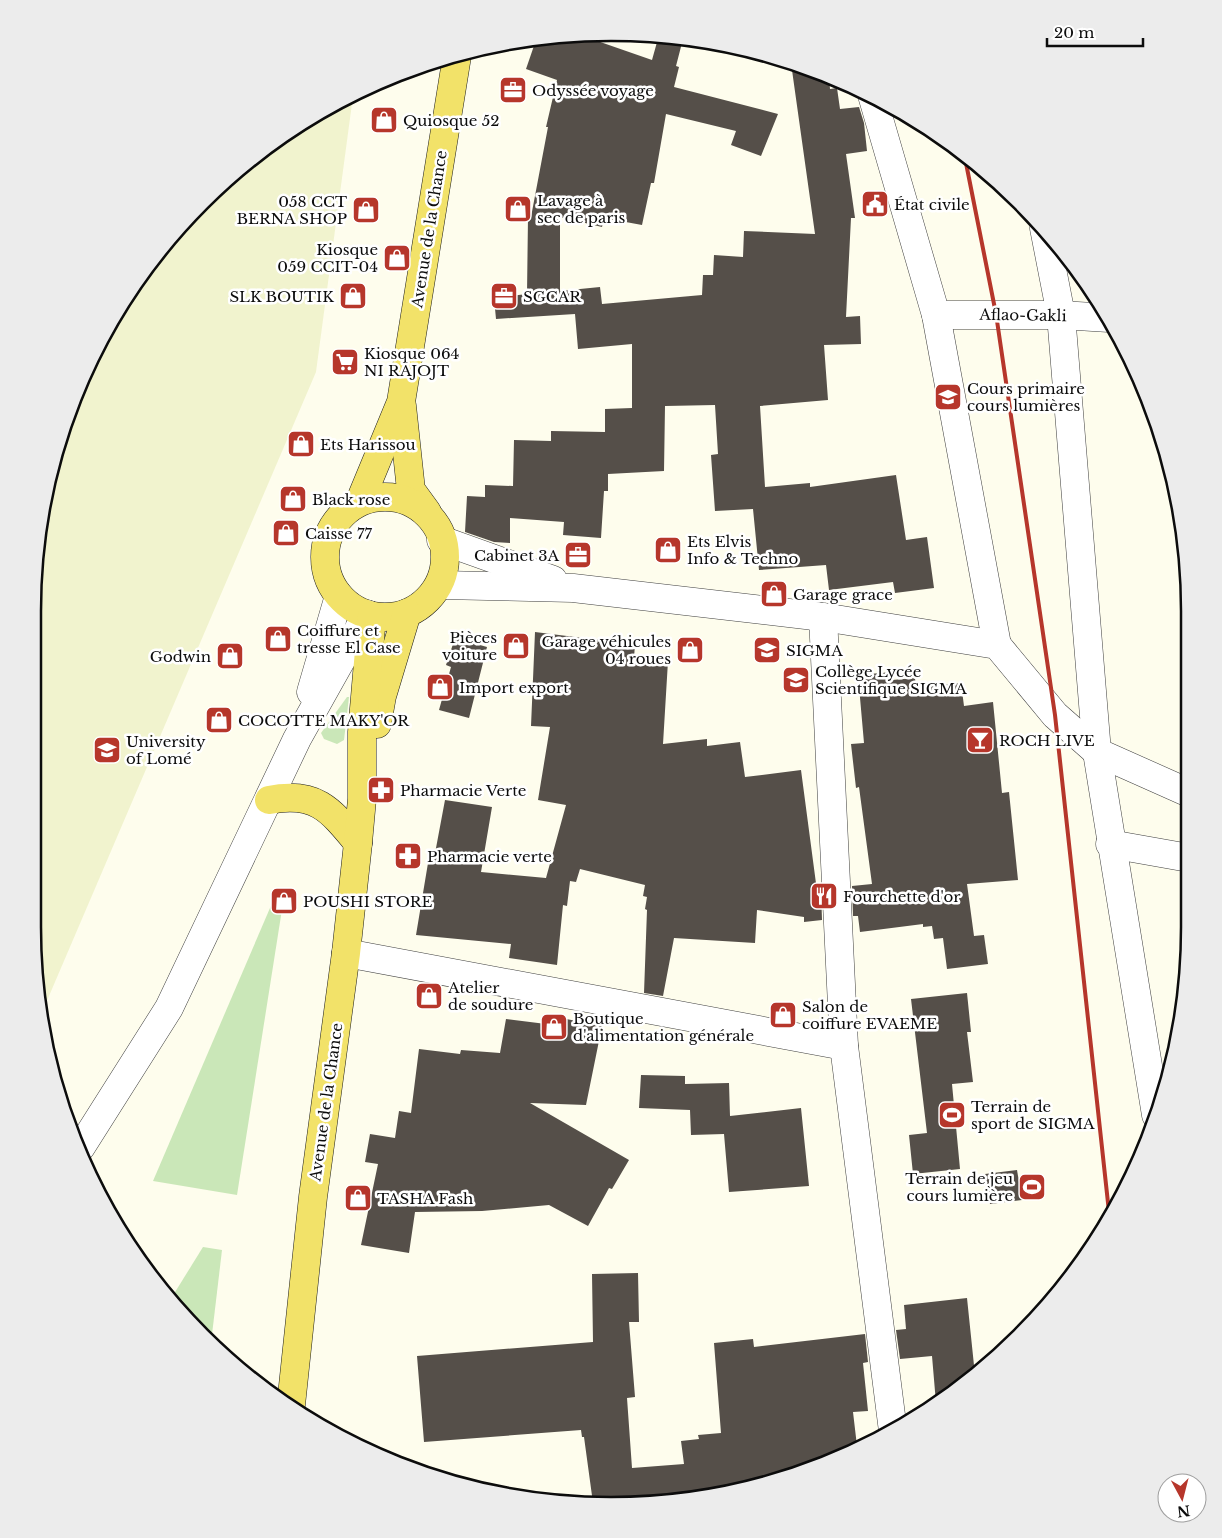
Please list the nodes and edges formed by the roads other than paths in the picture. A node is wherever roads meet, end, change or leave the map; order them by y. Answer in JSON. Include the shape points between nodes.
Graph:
{"nodes":[{"id":1,"x":456,"y":63,"type":"edge"},
{"id":2,"x":875,"y":107,"type":"edge"},
{"id":3,"x":1047,"y":245,"type":"edge"},
{"id":4,"x":936,"y":315,"type":"junction"},
{"id":5,"x":1061,"y":315,"type":"junction"},
{"id":6,"x":1099,"y":317,"type":"edge"},
{"id":7,"x":401,"y":402,"type":"junction"},
{"id":8,"x":360,"y":501,"type":"junction"},
{"id":9,"x":428,"y":513,"type":"junction"},
{"id":10,"x":442,"y":540,"type":"junction"},
{"id":11,"x":440,"y":585,"type":"junction"},
{"id":12,"x":573,"y":588,"type":"junction"},
{"id":13,"x":338,"y":596,"type":"junction"},
{"id":14,"x":407,"y":613,"type":"junction"},
{"id":15,"x":369,"y":615,"type":"junction"},
{"id":16,"x":824,"y":617,"type":"junction"},
{"id":17,"x":997,"y":645,"type":"junction"},
{"id":18,"x":297,"y":739,"type":"junction"},
{"id":19,"x":1097,"y":752,"type":"junction"},
{"id":20,"x":1181,"y":789,"type":"edge"},
{"id":21,"x":362,"y":799,"type":"junction"},
{"id":22,"x":269,"y":800,"type":"junction"},
{"id":23,"x":358,"y":842,"type":"junction"},
{"id":24,"x":1110,"y":844,"type":"junction"},
{"id":25,"x":1181,"y":857,"type":"edge"},
{"id":26,"x":346,"y":953,"type":"junction"},
{"id":27,"x":844,"y":1046,"type":"junction"},
{"id":28,"x":1154,"y":1101,"type":"edge"},
{"id":29,"x":84,"y":1143,"type":"edge"},
{"id":30,"x":292,"y":1399,"type":"edge"},
{"id":31,"x":892,"y":1422,"type":"edge"}],
"edges":[{"from":1,"to":7,"type":"main road","name":"Avenue de la Chance"},
{"from":2,"to":4,"type":"street"},
{"from":3,"to":5,"type":"street"},
{"from":4,"to":5,"type":"street","name":"Aflao-Gakli"},
{"from":4,"to":17,"type":"street"},
{"from":5,"to":6,"type":"street","name":"Aflao-Gakli"},
{"from":5,"to":19,"type":"street"},
{"from":7,"to":8,"type":"main road","name":"Avenue de la Chance"},
{"from":7,"to":9,"type":"main road","name":"Avenue de la Chance","via":[[411,490]]},
{"from":8,"to":9,"type":"main road","via":[[374,497],[403,499]]},
{"from":8,"to":13,"type":"main road","via":[[338,518],[325,543],[325,571]]},
{"from":9,"to":10,"type":"main road"},
{"from":10,"to":11,"type":"main road","via":[[446,563]]},
{"from":10,"to":12,"type":"street"},
{"from":11,"to":12,"type":"street"},
{"from":11,"to":14,"type":"main road","via":[[429,598]]},
{"from":12,"to":16,"type":"street"},
{"from":13,"to":15,"type":"main road","via":[[351,607]]},
{"from":13,"to":18,"type":"street"},
{"from":14,"to":15,"type":"main road","via":[[390,617]]},
{"from":14,"to":21,"type":"main road","name":"Avenue de la Chance","via":[[382,696]]},
{"from":15,"to":18,"type":"street"},
{"from":15,"to":21,"type":"main road","name":"Avenue de la Chance","via":[[362,732]]},
{"from":16,"to":17,"type":"street"},
{"from":16,"to":27,"type":"street"},
{"from":17,"to":19,"type":"street","via":[[1055,716]]},
{"from":18,"to":22,"type":"street"},
{"from":19,"to":20,"type":"street"},
{"from":19,"to":24,"type":"street"},
{"from":21,"to":23,"type":"main road","name":"Avenue de la Chance"},
{"from":22,"to":23,"type":"main road","via":[[286,797],[314,801],[333,812]]},
{"from":22,"to":29,"type":"street","via":[[170,1008]]},
{"from":23,"to":26,"type":"main road","name":"Avenue de la Chance"},
{"from":24,"to":25,"type":"street"},
{"from":24,"to":28,"type":"street"},
{"from":26,"to":27,"type":"street"},
{"from":26,"to":30,"type":"main road","name":"Avenue de la Chance","via":[[313,1196]]},
{"from":27,"to":31,"type":"street"}]}
